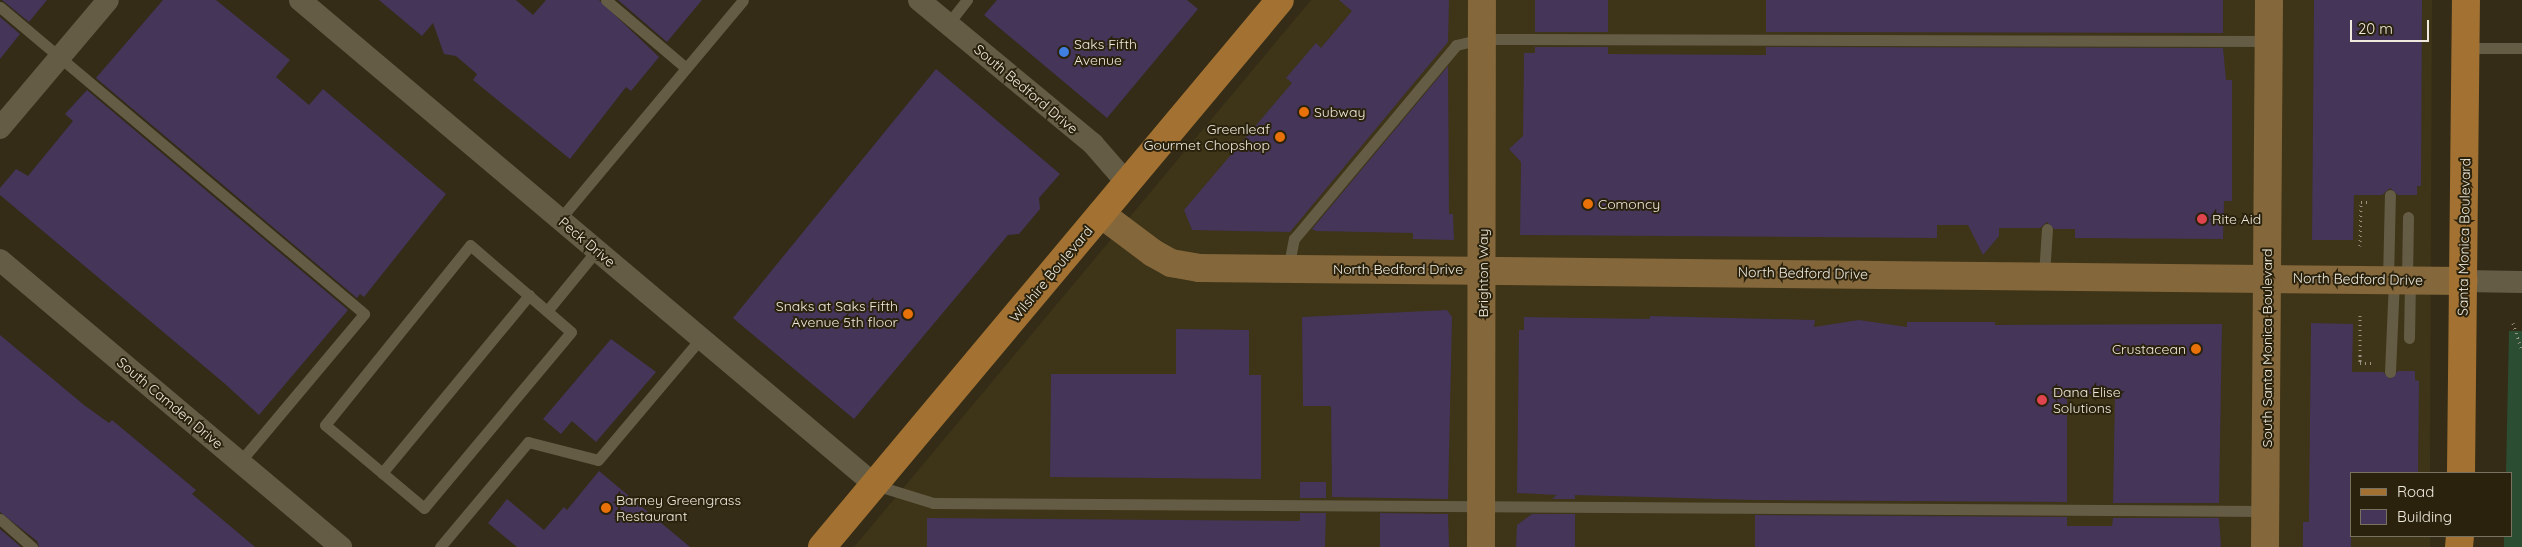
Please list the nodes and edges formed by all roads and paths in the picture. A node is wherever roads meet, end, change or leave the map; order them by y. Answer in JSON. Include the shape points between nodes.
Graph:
{"nodes":[{"id":1,"x":108,"y":0,"type":"edge"},
{"id":2,"x":300,"y":0,"type":"edge"},
{"id":3,"x":606,"y":0,"type":"edge"},
{"id":4,"x":743,"y":0,"type":"edge"},
{"id":5,"x":919,"y":0,"type":"edge"},
{"id":6,"x":967,"y":0,"type":"edge"},
{"id":7,"x":1280,"y":0,"type":"edge"},
{"id":8,"x":1482,"y":0,"type":"edge"},
{"id":9,"x":1494,"y":0,"type":"edge"},
{"id":10,"x":2270,"y":0,"type":"edge"},
{"id":11,"x":2466,"y":0,"type":"edge"},
{"id":12,"x":0,"y":7,"type":"edge"},
{"id":13,"x":948,"y":24,"type":"junction"},
{"id":14,"x":1483,"y":36,"type":"junction"},
{"id":15,"x":2269,"y":41,"type":"junction"},
{"id":16,"x":2465,"y":48,"type":"junction"},
{"id":17,"x":2522,"y":48,"type":"edge"},
{"id":18,"x":60,"y":57,"type":"junction"},
{"id":19,"x":686,"y":68,"type":"junction"},
{"id":20,"x":0,"y":128,"type":"edge"},
{"id":21,"x":1127,"y":183,"type":"junction"},
{"id":22,"x":2390,"y":195,"type":"dead end"},
{"id":23,"x":2361,"y":202,"type":"dead end"},
{"id":24,"x":1101,"y":214,"type":"junction"},
{"id":25,"x":2408,"y":218,"type":"dead end"},
{"id":26,"x":560,"y":219,"type":"junction"},
{"id":27,"x":2046,"y":228,"type":"dead end"},
{"id":28,"x":2360,"y":246,"type":"dead end"},
{"id":29,"x":597,"y":250,"type":"junction"},
{"id":30,"x":0,"y":260,"type":"edge"},
{"id":31,"x":1288,"y":269,"type":"junction"},
{"id":32,"x":1483,"y":269,"type":"junction"},
{"id":33,"x":2044,"y":275,"type":"junction"},
{"id":34,"x":2267,"y":278,"type":"junction"},
{"id":35,"x":2400,"y":280,"type":"junction"},
{"id":36,"x":2464,"y":281,"type":"junction"},
{"id":37,"x":2522,"y":282,"type":"edge"},
{"id":38,"x":529,"y":295,"type":"junction"},
{"id":39,"x":547,"y":311,"type":"junction"},
{"id":40,"x":2360,"y":315,"type":"dead end"},
{"id":41,"x":2513,"y":323,"type":"dead end"},
{"id":42,"x":701,"y":338,"type":"junction"},
{"id":43,"x":2408,"y":338,"type":"dead end"},
{"id":44,"x":2522,"y":350,"type":"edge"},
{"id":45,"x":2360,"y":363,"type":"dead end"},
{"id":46,"x":2390,"y":372,"type":"dead end"},
{"id":47,"x":240,"y":462,"type":"junction"},
{"id":48,"x":2461,"y":472,"type":"edge"},
{"id":49,"x":382,"y":473,"type":"junction"},
{"id":50,"x":874,"y":485,"type":"junction"},
{"id":51,"x":1482,"y":507,"type":"junction"},
{"id":52,"x":2265,"y":511,"type":"junction"},
{"id":53,"x":0,"y":519,"type":"edge"},
{"id":54,"x":32,"y":547,"type":"edge"},
{"id":55,"x":341,"y":547,"type":"edge"},
{"id":56,"x":440,"y":547,"type":"edge"},
{"id":57,"x":822,"y":547,"type":"edge"},
{"id":58,"x":1481,"y":547,"type":"edge"},
{"id":59,"x":2265,"y":547,"type":"edge"}],
"edges":[{"from":1,"to":18,"type":"street"},
{"from":2,"to":26,"type":"street","name":"Peck Drive"},
{"from":3,"to":19,"type":"lane"},
{"from":4,"to":19,"type":"lane"},
{"from":5,"to":13,"type":"street","name":"South Bedford Drive"},
{"from":6,"to":13,"type":"lane"},
{"from":7,"to":21,"type":"main road","name":"Wilshire Boulevard"},
{"from":8,"to":14,"type":"street","name":"Brighton Way"},
{"from":9,"to":14,"type":"street","via":[[1494,16]]},
{"from":10,"to":15,"type":"street","name":"South Santa Monica Boulevard"},
{"from":11,"to":16,"type":"main road","name":"Santa Monica Boulevard"},
{"from":12,"to":18,"type":"lane"},
{"from":13,"to":21,"type":"street","name":"South Bedford Drive","via":[[1093,144]]},
{"from":14,"to":15,"type":"lane"},
{"from":14,"to":31,"type":"lane","via":[[1456,44],[1294,239]]},
{"from":14,"to":32,"type":"street","name":"Brighton Way"},
{"from":15,"to":34,"type":"street","name":"South Santa Monica Boulevard"},
{"from":16,"to":17,"type":"lane"},
{"from":16,"to":36,"type":"main road","name":"Santa Monica Boulevard"},
{"from":18,"to":20,"type":"street"},
{"from":18,"to":47,"type":"lane","via":[[364,314]]},
{"from":19,"to":26,"type":"lane"},
{"from":21,"to":24,"type":"main road","name":"Wilshire Boulevard"},
{"from":22,"to":35,"type":"lane"},
{"from":23,"to":28,"type":"path"},
{"from":24,"to":31,"type":"street","name":"North Bedford Drive","via":[[1144,249],[1171,263],[1199,268]]},
{"from":24,"to":50,"type":"main road","name":"Wilshire Boulevard"},
{"from":25,"to":35,"type":"lane"},
{"from":26,"to":29,"type":"street","name":"Peck Drive"},
{"from":27,"to":33,"type":"lane"},
{"from":29,"to":39,"type":"lane"},
{"from":29,"to":42,"type":"street","name":"Peck Drive"},
{"from":30,"to":47,"type":"street","name":"South Camden Drive"},
{"from":31,"to":32,"type":"street","name":"North Bedford Drive"},
{"from":32,"to":33,"type":"street","name":"North Bedford Drive"},
{"from":32,"to":51,"type":"street","name":"Brighton Way"},
{"from":33,"to":34,"type":"street","name":"North Bedford Drive"},
{"from":34,"to":35,"type":"street","name":"North Bedford Drive"},
{"from":34,"to":52,"type":"street","name":"South Santa Monica Boulevard"},
{"from":35,"to":36,"type":"street","name":"North Bedford Drive"},
{"from":35,"to":43,"type":"lane"},
{"from":35,"to":46,"type":"lane"},
{"from":36,"to":37,"type":"street","name":"North Bedford Drive"},
{"from":36,"to":48,"type":"main road","name":"Santa Monica Boulevard"},
{"from":38,"to":39,"type":"lane"},
{"from":38,"to":49,"type":"lane"},
{"from":38,"to":49,"type":"lane","via":[[470,245],[325,425]]},
{"from":39,"to":49,"type":"lane","via":[[571,332],[424,508]]},
{"from":40,"to":45,"type":"path"},
{"from":41,"to":44,"type":"path"},
{"from":42,"to":50,"type":"street","name":"Peck Drive"},
{"from":42,"to":56,"type":"lane","via":[[598,460],[528,442]]},
{"from":47,"to":55,"type":"street","name":"South Camden Drive"},
{"from":50,"to":51,"type":"lane","via":[[933,503]]},
{"from":50,"to":57,"type":"main road","name":"Wilshire Boulevard"},
{"from":51,"to":52,"type":"lane"},
{"from":51,"to":58,"type":"street","name":"Brighton Way"},
{"from":52,"to":59,"type":"street","name":"South Santa Monica Boulevard"},
{"from":53,"to":54,"type":"lane"}]}
